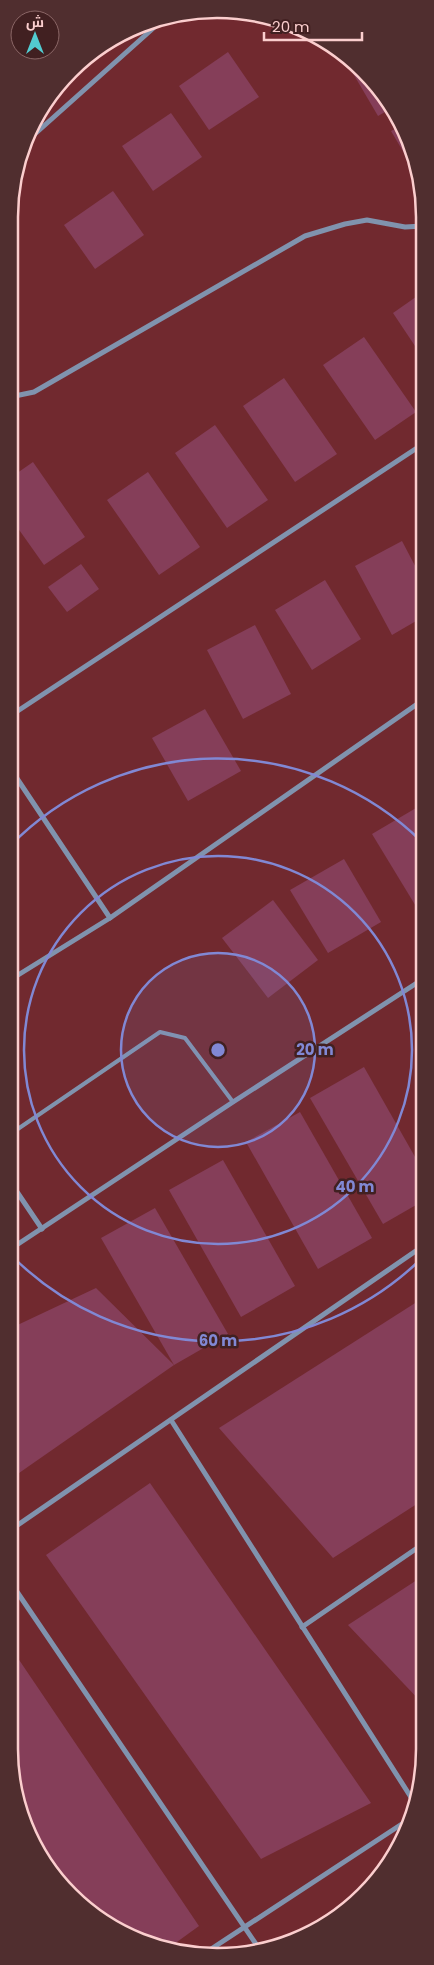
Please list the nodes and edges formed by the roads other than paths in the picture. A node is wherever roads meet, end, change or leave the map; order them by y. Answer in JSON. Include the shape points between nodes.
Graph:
{"nodes":[{"id":1,"x":155,"y":27,"type":"edge"},
{"id":2,"x":37,"y":133,"type":"edge"},
{"id":3,"x":416,"y":226,"type":"edge"},
{"id":4,"x":18,"y":395,"type":"edge"},
{"id":5,"x":416,"y":449,"type":"edge"},
{"id":6,"x":416,"y":706,"type":"edge"},
{"id":7,"x":18,"y":711,"type":"edge"},
{"id":8,"x":18,"y":780,"type":"edge"},
{"id":9,"x":110,"y":918,"type":"junction"},
{"id":10,"x":18,"y":975,"type":"edge"},
{"id":11,"x":416,"y":984,"type":"edge"},
{"id":12,"x":233,"y":1102,"type":"junction"},
{"id":13,"x":18,"y":1130,"type":"edge"},
{"id":14,"x":18,"y":1193,"type":"edge"},
{"id":15,"x":42,"y":1229,"type":"junction"},
{"id":16,"x":18,"y":1244,"type":"edge"},
{"id":17,"x":416,"y":1252,"type":"edge"},
{"id":18,"x":171,"y":1420,"type":"junction"},
{"id":19,"x":18,"y":1525,"type":"edge"},
{"id":20,"x":416,"y":1549,"type":"edge"},
{"id":21,"x":18,"y":1593,"type":"edge"},
{"id":22,"x":302,"y":1627,"type":"junction"},
{"id":23,"x":411,"y":1797,"type":"edge"},
{"id":24,"x":401,"y":1825,"type":"edge"},
{"id":25,"x":245,"y":1928,"type":"junction"},
{"id":26,"x":256,"y":1944,"type":"edge"},
{"id":27,"x":215,"y":1948,"type":"edge"}],
"edges":[{"from":1,"to":2,"type":"street"},
{"from":3,"to":4,"type":"street","via":[[367,220],[305,236],[34,392]]},
{"from":5,"to":7,"type":"street"},
{"from":6,"to":9,"type":"street"},
{"from":8,"to":9,"type":"street"},
{"from":9,"to":10,"type":"street"},
{"from":11,"to":12,"type":"street"},
{"from":12,"to":13,"type":"lane","via":[[185,1038],[160,1032]]},
{"from":12,"to":15,"type":"street"},
{"from":14,"to":15,"type":"street"},
{"from":15,"to":16,"type":"street"},
{"from":17,"to":18,"type":"street"},
{"from":18,"to":19,"type":"street"},
{"from":18,"to":22,"type":"street"},
{"from":20,"to":22,"type":"street"},
{"from":21,"to":25,"type":"street"},
{"from":22,"to":23,"type":"street"},
{"from":24,"to":25,"type":"street"},
{"from":25,"to":26,"type":"street"},
{"from":25,"to":27,"type":"street"}]}
